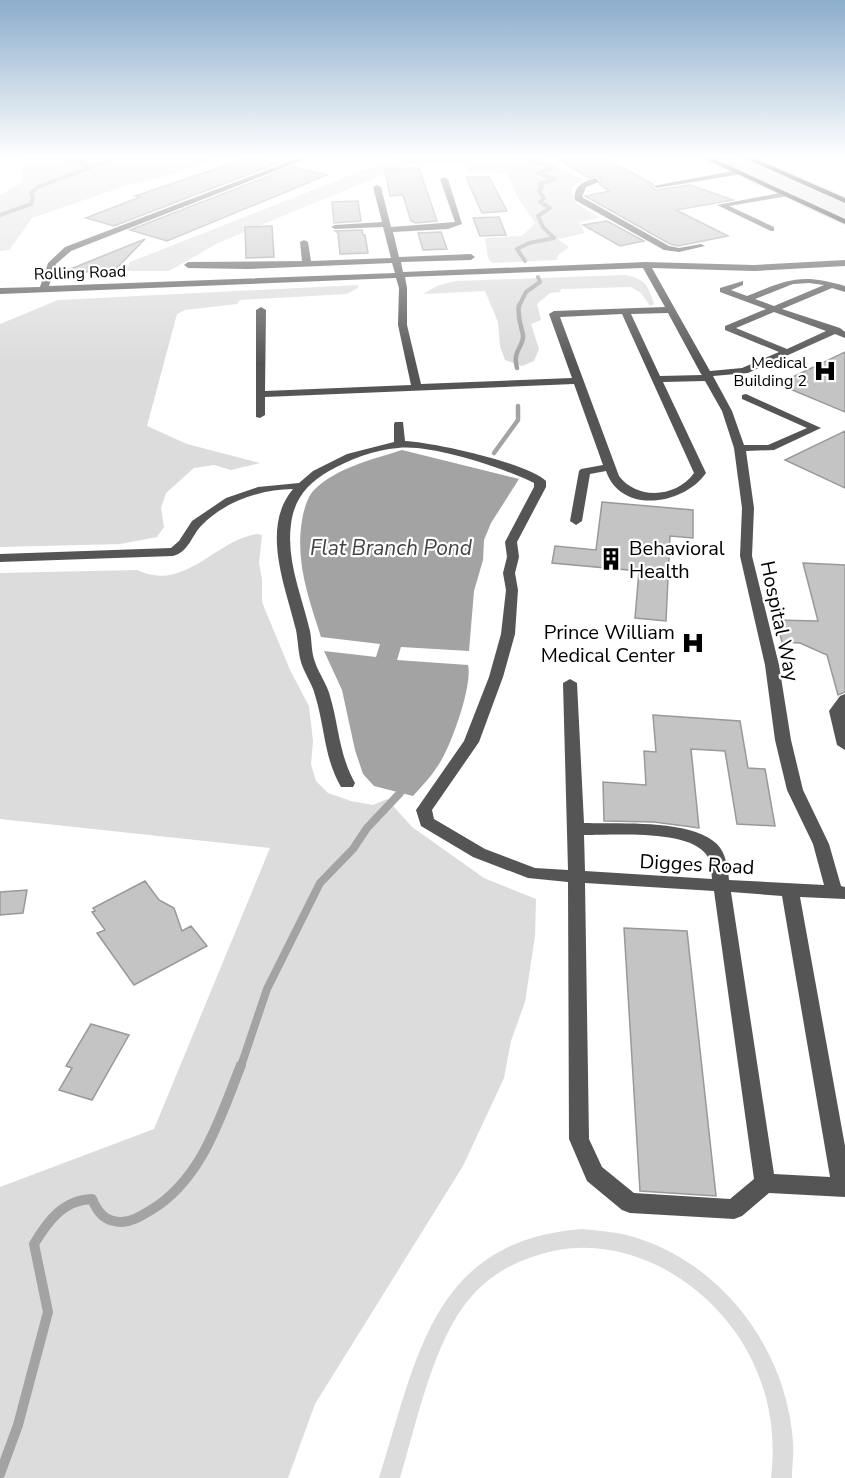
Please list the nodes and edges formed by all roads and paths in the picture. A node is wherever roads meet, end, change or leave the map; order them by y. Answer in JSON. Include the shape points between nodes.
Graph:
{"nodes":[{"id":1,"x":128,"y":226,"type":"edge"},
{"id":2,"x":451,"y":226,"type":"edge"},
{"id":3,"x":628,"y":226,"type":"edge"},
{"id":4,"x":765,"y":226,"type":"edge"},
{"id":5,"x":334,"y":227,"type":"dead end"},
{"id":6,"x":387,"y":227,"type":"junction"},
{"id":7,"x":771,"y":229,"type":"dead end"},
{"id":8,"x":304,"y":242,"type":"dead end"},
{"id":9,"x":701,"y":246,"type":"dead end"},
{"id":10,"x":471,"y":257,"type":"dead end"},
{"id":11,"x":395,"y":260,"type":"junction"},
{"id":12,"x":845,"y":263,"type":"edge"},
{"id":13,"x":307,"y":264,"type":"junction"},
{"id":14,"x":188,"y":265,"type":"dead end"},
{"id":15,"x":646,"y":265,"type":"junction"},
{"id":16,"x":398,"y":274,"type":"junction"},
{"id":17,"x":845,"y":281,"type":"edge"},
{"id":18,"x":740,"y":283,"type":"dead end"},
{"id":19,"x":832,"y":285,"type":"junction"},
{"id":20,"x":44,"y":289,"type":"junction"},
{"id":21,"x":845,"y":289,"type":"edge"},
{"id":22,"x":0,"y":291,"type":"edge"},
{"id":23,"x":747,"y":299,"type":"junction"},
{"id":24,"x":774,"y":309,"type":"junction"},
{"id":25,"x":261,"y":310,"type":"dead end"},
{"id":26,"x":671,"y":310,"type":"junction"},
{"id":27,"x":625,"y":312,"type":"junction"},
{"id":28,"x":845,"y":326,"type":"edge"},
{"id":29,"x":833,"y":331,"type":"junction"},
{"id":30,"x":845,"y":335,"type":"edge"},
{"id":31,"x":787,"y":352,"type":"junction"},
{"id":32,"x":708,"y":376,"type":"junction"},
{"id":33,"x":656,"y":379,"type":"junction"},
{"id":34,"x":578,"y":381,"type":"junction"},
{"id":35,"x":417,"y":388,"type":"junction"},
{"id":36,"x":261,"y":394,"type":"junction"},
{"id":37,"x":746,"y":397,"type":"dead end"},
{"id":38,"x":260,"y":415,"type":"dead end"},
{"id":39,"x":399,"y":424,"type":"dead end"},
{"id":40,"x":400,"y":444,"type":"junction"},
{"id":41,"x":740,"y":448,"type":"junction"},
{"id":42,"x":610,"y":467,"type":"junction"},
{"id":43,"x":299,"y":486,"type":"junction"},
{"id":44,"x":576,"y":521,"type":"dead end"},
{"id":45,"x":0,"y":558,"type":"edge"},
{"id":46,"x":570,"y":683,"type":"dead end"},
{"id":47,"x":845,"y":699,"type":"edge"},
{"id":48,"x":845,"y":745,"type":"edge"},
{"id":49,"x":347,"y":783,"type":"dead end"},
{"id":50,"x":576,"y":829,"type":"junction"},
{"id":51,"x":578,"y":878,"type":"junction"},
{"id":52,"x":722,"y":886,"type":"junction"},
{"id":53,"x":789,"y":890,"type":"junction"},
{"id":54,"x":839,"y":892,"type":"edge"},
{"id":55,"x":765,"y":1184,"type":"junction"}],
"edges":[{"from":1,"to":20,"type":"street","via":[[68,249],[52,263]]},
{"from":2,"to":6,"type":"street"},
{"from":3,"to":9,"type":"street","via":[[667,248]]},
{"from":4,"to":7,"type":"street"},
{"from":5,"to":6,"type":"street"},
{"from":6,"to":11,"type":"street"},
{"from":8,"to":13,"type":"street"},
{"from":10,"to":11,"type":"street"},
{"from":11,"to":13,"type":"street"},
{"from":11,"to":16,"type":"street"},
{"from":12,"to":15,"type":"street","name":"Rolling Road","via":[[761,268]]},
{"from":13,"to":14,"type":"street"},
{"from":15,"to":16,"type":"street","name":"Rolling Road"},
{"from":15,"to":26,"type":"street","name":"Hospital Way"},
{"from":16,"to":20,"type":"street","name":"Rolling Road"},
{"from":16,"to":35,"type":"street","via":[[403,288],[401,317]]},
{"from":17,"to":19,"type":"street"},
{"from":18,"to":23,"type":"street","via":[[723,290]]},
{"from":19,"to":21,"type":"street"},
{"from":19,"to":23,"type":"street","via":[[792,281]]},
{"from":19,"to":24,"type":"street"},
{"from":20,"to":22,"type":"street","name":"Rolling Road"},
{"from":23,"to":24,"type":"street"},
{"from":24,"to":29,"type":"street"},
{"from":24,"to":31,"type":"street","via":[[728,328]]},
{"from":25,"to":36,"type":"street"},
{"from":26,"to":27,"type":"street"},
{"from":26,"to":32,"type":"street","name":"Hospital Way"},
{"from":27,"to":33,"type":"street"},
{"from":27,"to":34,"type":"street","via":[[554,314]]},
{"from":28,"to":29,"type":"street"},
{"from":29,"to":30,"type":"street"},
{"from":29,"to":31,"type":"street"},
{"from":31,"to":32,"type":"street","via":[[744,371]]},
{"from":32,"to":33,"type":"street"},
{"from":32,"to":41,"type":"street","name":"Hospital Way","via":[[733,424]]},
{"from":33,"to":42,"type":"street","via":[[700,473],[696,482],[675,494],[641,495],[623,488]]},
{"from":34,"to":35,"type":"street"},
{"from":34,"to":42,"type":"street"},
{"from":35,"to":36,"type":"street"},
{"from":36,"to":38,"type":"street"},
{"from":37,"to":41,"type":"street","via":[[816,428],[770,448]]},
{"from":39,"to":40,"type":"street"},
{"from":40,"to":43,"type":"street","via":[[336,464]]},
{"from":40,"to":51,"type":"street","name":"Digges Road","via":[[508,468],[540,481],[511,542],[508,634],[496,677],[471,742],[424,810],[427,822],[479,853],[515,868]]},
{"from":41,"to":54,"type":"street","name":"Hospital Way","via":[[748,508],[746,556],[772,665],[783,740],[795,790]]},
{"from":42,"to":44,"type":"street","via":[[585,471]]},
{"from":43,"to":45,"type":"street","via":[[261,489],[217,508],[173,552]]},
{"from":43,"to":49,"type":"street","via":[[284,525],[287,568],[308,662],[327,710],[334,759]]},
{"from":46,"to":50,"type":"street"},
{"from":47,"to":48,"type":"street","via":[[836,711]]},
{"from":50,"to":51,"type":"street"},
{"from":50,"to":52,"type":"street","via":[[672,833],[697,838],[713,849]]},
{"from":51,"to":52,"type":"street","name":"Digges Road"},
{"from":51,"to":55,"type":"street","via":[[579,1139],[594,1174],[630,1203],[734,1209]]},
{"from":52,"to":53,"type":"street","name":"Digges Road"},
{"from":52,"to":55,"type":"street"},
{"from":53,"to":54,"type":"street","name":"Digges Road"},
{"from":53,"to":55,"type":"street","via":[[842,1188]]}]}
